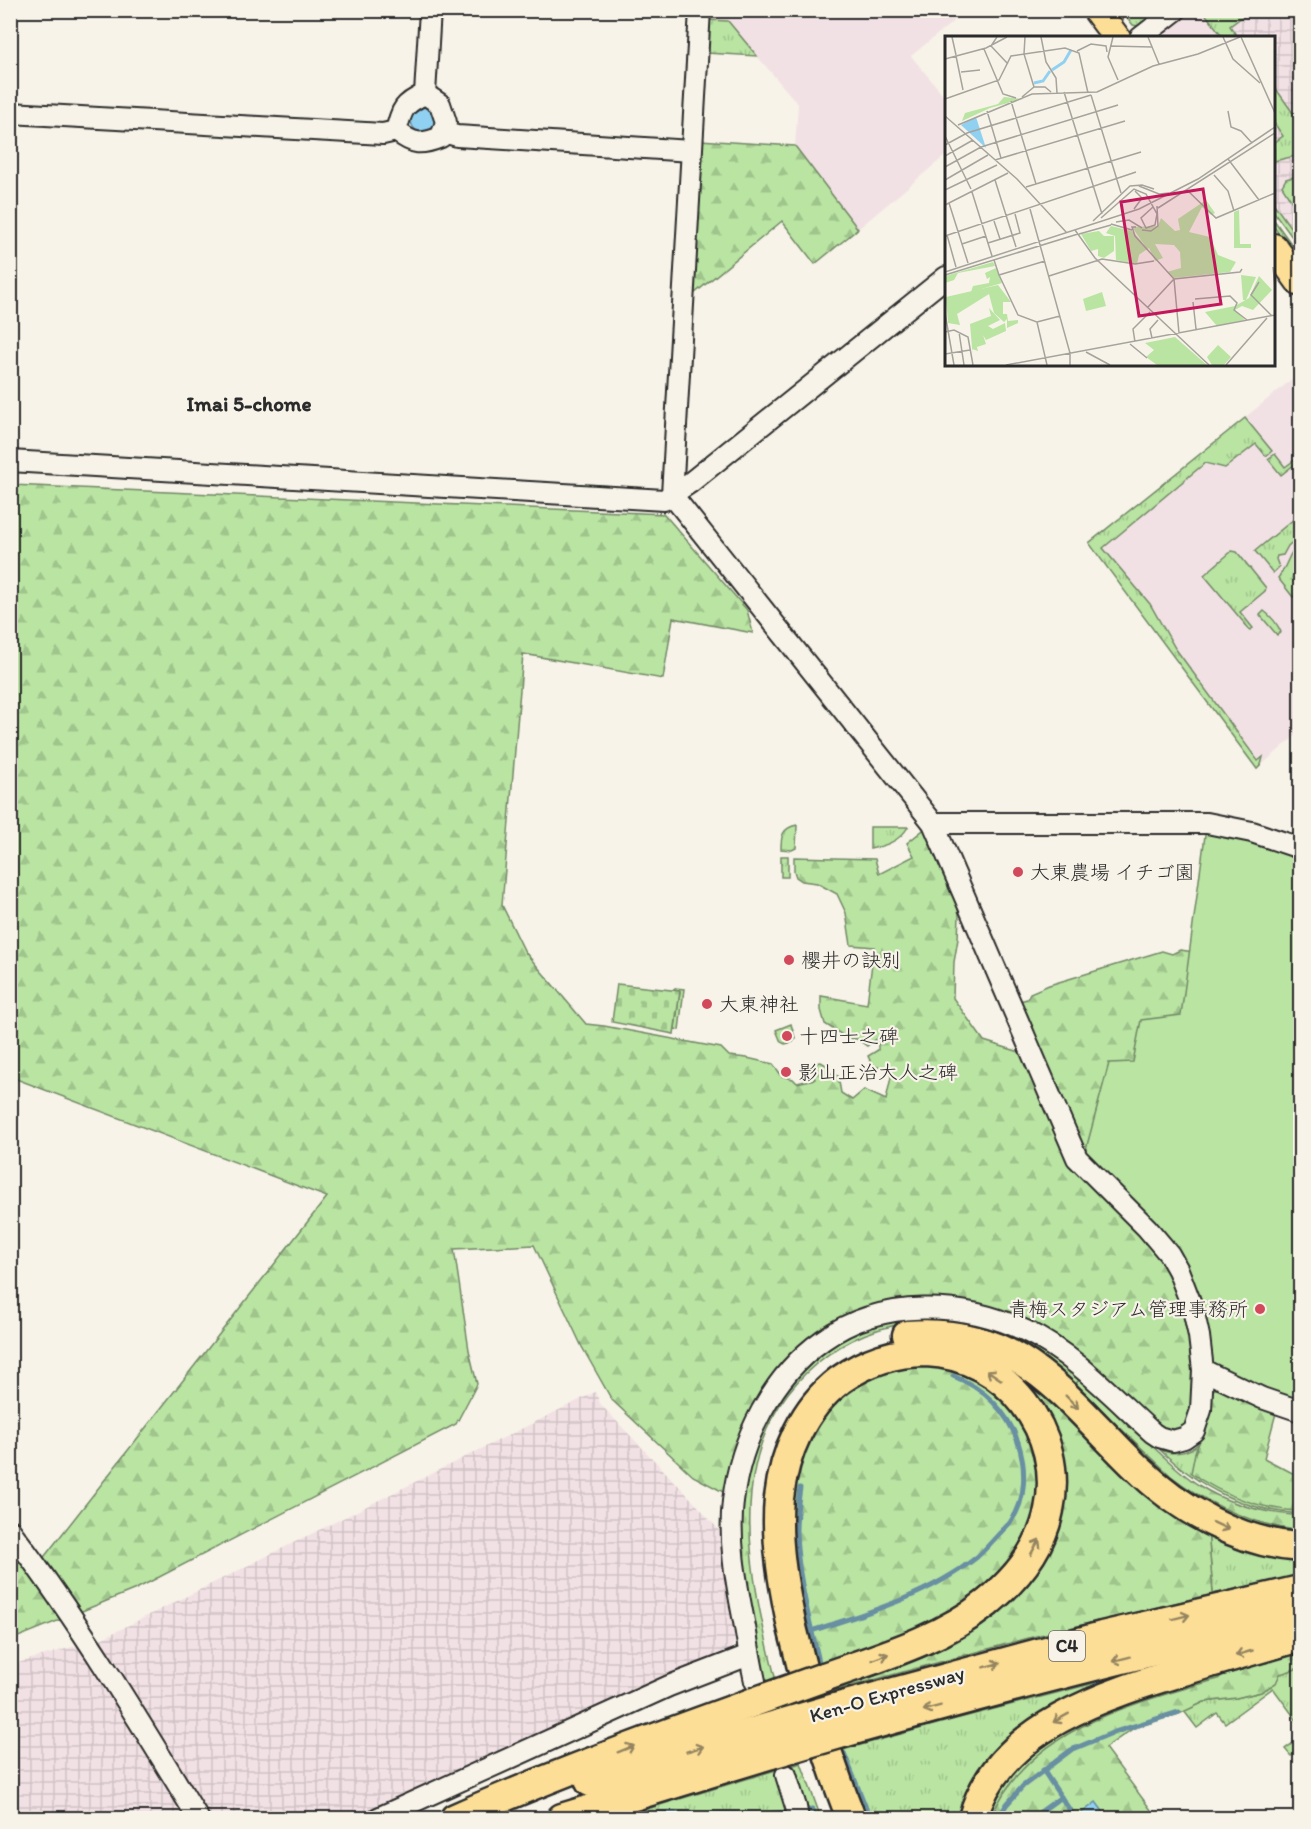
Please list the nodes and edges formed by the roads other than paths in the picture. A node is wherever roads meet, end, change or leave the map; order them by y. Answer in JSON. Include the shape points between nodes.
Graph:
{"nodes":[{"id":1,"x":430,"y":10,"type":"edge"},
{"id":2,"x":700,"y":10,"type":"edge"},
{"id":3,"x":1096,"y":10,"type":"edge"},
{"id":4,"x":1176,"y":10,"type":"edge"},
{"id":5,"x":1116,"y":36,"type":"edge"},
{"id":6,"x":1143,"y":36,"type":"edge"},
{"id":7,"x":425,"y":94,"type":"junction"},
{"id":8,"x":10,"y":113,"type":"edge"},
{"id":9,"x":396,"y":131,"type":"junction"},
{"id":10,"x":443,"y":132,"type":"junction"},
{"id":11,"x":691,"y":151,"type":"junction"},
{"id":12,"x":1275,"y":248,"type":"edge"},
{"id":13,"x":945,"y":278,"type":"edge"},
{"id":14,"x":1300,"y":283,"type":"edge"},
{"id":15,"x":10,"y":461,"type":"edge"},
{"id":16,"x":672,"y":495,"type":"junction"},
{"id":17,"x":933,"y":823,"type":"junction"},
{"id":18,"x":1300,"y":848,"type":"edge"},
{"id":19,"x":1203,"y":1370,"type":"junction"},
{"id":20,"x":1300,"y":1411,"type":"edge"},
{"id":21,"x":10,"y":1530,"type":"edge"},
{"id":22,"x":1300,"y":1547,"type":"edge"},
{"id":23,"x":1300,"y":1590,"type":"edge"},
{"id":24,"x":1300,"y":1617,"type":"edge"},
{"id":25,"x":1300,"y":1637,"type":"edge"},
{"id":26,"x":749,"y":1655,"type":"junction"},
{"id":27,"x":755,"y":1691,"type":"junction"},
{"id":28,"x":838,"y":1721,"type":"junction"},
{"id":29,"x":773,"y":1753,"type":"junction"},
{"id":30,"x":198,"y":1818,"type":"edge"},
{"id":31,"x":378,"y":1818,"type":"edge"},
{"id":32,"x":455,"y":1818,"type":"edge"},
{"id":33,"x":480,"y":1818,"type":"edge"},
{"id":34,"x":562,"y":1818,"type":"edge"},
{"id":35,"x":798,"y":1818,"type":"edge"},
{"id":36,"x":835,"y":1818,"type":"edge"},
{"id":37,"x":851,"y":1818,"type":"edge"},
{"id":38,"x":973,"y":1818,"type":"edge"}],
"edges":[{"from":1,"to":7,"type":"street"},
{"from":2,"to":11,"type":"street"},
{"from":3,"to":5,"type":"main road"},
{"from":4,"to":6,"type":"street"},
{"from":7,"to":9,"type":"street","via":[[408,102]]},
{"from":7,"to":10,"type":"street","via":[[440,104],[446,122]]},
{"from":8,"to":9,"type":"street","via":[[383,134]]},
{"from":9,"to":10,"type":"street","via":[[408,140],[424,144],[441,137]]},
{"from":10,"to":11,"type":"street"},
{"from":11,"to":16,"type":"street"},
{"from":12,"to":14,"type":"main road"},
{"from":13,"to":16,"type":"street"},
{"from":15,"to":16,"type":"street","via":[[664,500]]},
{"from":16,"to":17,"type":"street"},
{"from":17,"to":18,"type":"street","via":[[1207,823]]},
{"from":17,"to":19,"type":"street","via":[[1074,1152],[1084,1167],[1147,1228],[1178,1270],[1193,1309]]},
{"from":19,"to":20,"type":"street"},
{"from":19,"to":26,"type":"street","via":[[1203,1399],[1197,1424],[1189,1436],[1173,1441],[1153,1433],[1062,1352],[1027,1331],[992,1317],[952,1309],[904,1310],[864,1320],[830,1335],[799,1360],[768,1400],[753,1428],[738,1475],[732,1510],[732,1547]]},
{"from":21,"to":30,"type":"street","via":[[130,1705]]},
{"from":36,"to":22,"type":"highway","one_way":true,"via":[[799,1719],[781,1649],[765,1569],[762,1512],[769,1464],[787,1417],[817,1378],[846,1357],[877,1342],[914,1334],[960,1336],[992,1346],[1032,1368],[1058,1389],[1135,1466],[1182,1505],[1250,1537]]},
{"from":28,"to":23,"type":"highway","name":"Ken-O Expressway","number":"C4","one_way":true,"via":[[1102,1636]]},
{"from":24,"to":28,"type":"highway","name":"Ken-O Expressway","number":"C4","one_way":true,"via":[[1048,1677]]},
{"from":25,"to":38,"type":"highway","one_way":true,"via":[[1125,1689],[1065,1715],[1026,1741],[1000,1767]]},
{"from":26,"to":27,"type":"street"},
{"from":26,"to":31,"type":"street","via":[[669,1686]]},
{"from":32,"to":27,"type":"highway","one_way":true,"via":[[645,1742]]},
{"from":27,"to":37,"type":"highway","one_way":true,"bridge":true,"via":[[824,1677],[914,1644],[986,1604],[1024,1564],[1048,1517],[1051,1462],[1035,1418],[999,1377],[949,1355],[918,1352],[887,1357],[858,1369],[832,1387],[811,1410],[784,1468],[778,1528],[788,1608],[816,1716]]},
{"from":28,"to":29,"type":"highway","name":"Ken-O Expressway","number":"C4","bridge":true},
{"from":33,"to":29,"type":"highway","name":"Ken-O Expressway","number":"C4","one_way":true,"via":[[619,1773]]},
{"from":29,"to":34,"type":"highway","name":"Ken-O Expressway","number":"C4"},
{"from":29,"to":35,"type":"street"}]}
